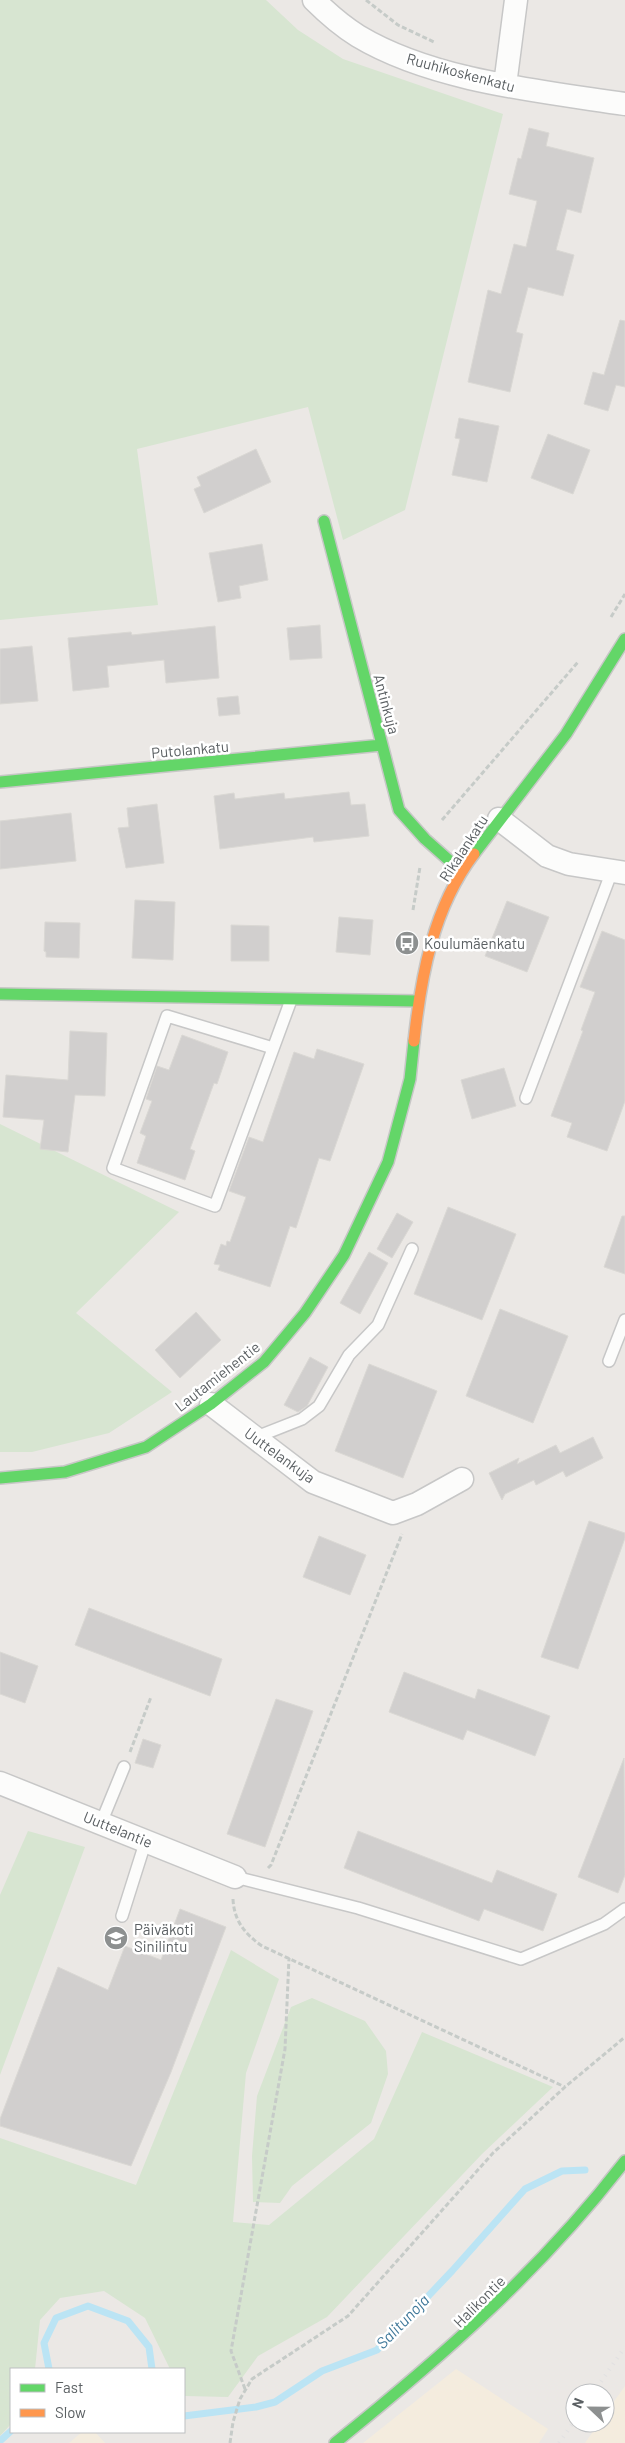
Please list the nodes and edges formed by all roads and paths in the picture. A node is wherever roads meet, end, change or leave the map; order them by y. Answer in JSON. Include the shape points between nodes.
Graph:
{"nodes":[{"id":1,"x":314,"y":0,"type":"edge"},
{"id":2,"x":516,"y":0,"type":"edge"},
{"id":3,"x":504,"y":85,"type":"junction"},
{"id":4,"x":625,"y":104,"type":"edge"},
{"id":5,"x":324,"y":521,"type":"dead end"},
{"id":6,"x":625,"y":639,"type":"edge"},
{"id":7,"x":382,"y":745,"type":"junction"},
{"id":8,"x":0,"y":782,"type":"edge"},
{"id":9,"x":499,"y":820,"type":"junction"},
{"id":10,"x":461,"y":872,"type":"junction"},
{"id":11,"x":619,"y":872,"type":"edge"},
{"id":12,"x":0,"y":994,"type":"edge"},
{"id":13,"x":291,"y":1000,"type":"junction"},
{"id":14,"x":418,"y":1001,"type":"junction"},
{"id":15,"x":273,"y":1048,"type":"junction"},
{"id":16,"x":526,"y":1098,"type":"dead end"},
{"id":17,"x":395,"y":1135,"type":"joint"},
{"id":18,"x":412,"y":1249,"type":"dead end"},
{"id":19,"x":625,"y":1320,"type":"edge"},
{"id":20,"x":610,"y":1361,"type":"dead end"},
{"id":21,"x":212,"y":1404,"type":"junction"},
{"id":22,"x":254,"y":1438,"type":"junction"},
{"id":23,"x":0,"y":1478,"type":"edge"},
{"id":24,"x":462,"y":1479,"type":"dead end"},
{"id":25,"x":417,"y":1504,"type":"junction"},
{"id":26,"x":151,"y":1697,"type":"dead end"},
{"id":27,"x":124,"y":1767,"type":"joint"},
{"id":28,"x":0,"y":1782,"type":"edge"},
{"id":29,"x":101,"y":1823,"type":"junction"},
{"id":30,"x":146,"y":1840,"type":"junction"},
{"id":31,"x":235,"y":1877,"type":"junction"},
{"id":32,"x":625,"y":1910,"type":"edge"},
{"id":33,"x":122,"y":1916,"type":"dead end"},
{"id":34,"x":289,"y":1958,"type":"junction"},
{"id":35,"x":624,"y":2038,"type":"edge"},
{"id":36,"x":565,"y":2087,"type":"junction"},
{"id":37,"x":625,"y":2161,"type":"edge"},
{"id":38,"x":245,"y":2390,"type":"junction"},
{"id":39,"x":230,"y":2443,"type":"edge"},
{"id":40,"x":336,"y":2443,"type":"edge"}],
"edges":[{"from":1,"to":3,"type":"street","name":"Ruuhikoskenkatu","via":[[356,35],[381,49]]},
{"from":2,"to":3,"type":"street"},
{"from":3,"to":4,"type":"street","name":"Ruuhikoskenkatu"},
{"from":5,"to":7,"type":"street","name":"Antinkuja"},
{"from":6,"to":9,"type":"street","name":"Rikalankatu","via":[[566,734]]},
{"from":7,"to":8,"type":"street","name":"Putolankatu"},
{"from":7,"to":10,"type":"street","name":"Antinkuja","via":[[399,810]]},
{"from":9,"to":10,"type":"street","name":"Rikalankatu"},
{"from":9,"to":11,"type":"street","via":[[547,856],[569,864]]},
{"from":10,"to":14,"type":"street","name":"Rikalankatu","via":[[435,925]]},
{"from":11,"to":16,"type":"lane"},
{"from":12,"to":13,"type":"street"},
{"from":13,"to":14,"type":"street"},
{"from":13,"to":15,"type":"lane"},
{"from":14,"to":17,"type":"street","name":"Rikalankatu","via":[[410,1079]]},
{"from":15,"to":15,"type":"lane","via":[[215,1206],[113,1168],[168,1016]]},
{"from":17,"to":21,"type":"street","name":"Lautamiehentie","via":[[388,1162],[344,1255],[305,1313],[264,1362]]},
{"from":18,"to":22,"type":"lane","via":[[378,1325],[349,1355],[319,1406],[302,1419]]},
{"from":19,"to":20,"type":"lane"},
{"from":21,"to":22,"type":"street","name":"Uuttelankuja"},
{"from":21,"to":23,"type":"street","name":"Lautamiehentie","via":[[146,1447],[65,1472]]},
{"from":22,"to":25,"type":"street","name":"Uuttelankuja","via":[[313,1482],[393,1513]]},
{"from":24,"to":25,"type":"street","name":"Uuttelankuja"},
{"from":25,"to":31,"type":"path","via":[[406,1523],[271,1865],[264,1872]]},
{"from":26,"to":27,"type":"path"},
{"from":27,"to":29,"type":"lane"},
{"from":28,"to":29,"type":"street","name":"Uuttelantie"},
{"from":29,"to":30,"type":"street","name":"Uuttelantie"},
{"from":30,"to":31,"type":"street","name":"Uuttelantie"},
{"from":30,"to":33,"type":"lane"},
{"from":31,"to":32,"type":"lane","via":[[358,1908],[520,1959],[604,1924]]},
{"from":31,"to":34,"type":"path","via":[[233,1901],[238,1922],[256,1941]]},
{"from":34,"to":36,"type":"path"},
{"from":34,"to":38,"type":"path","via":[[285,2049],[231,2351]]},
{"from":35,"to":36,"type":"path"},
{"from":36,"to":38,"type":"path","via":[[493,2153],[348,2316],[252,2379]]},
{"from":37,"to":40,"type":"street","name":"Halikontie","via":[[599,2196],[527,2276],[462,2340]]},
{"from":38,"to":39,"type":"path","via":[[233,2422]]}]}
